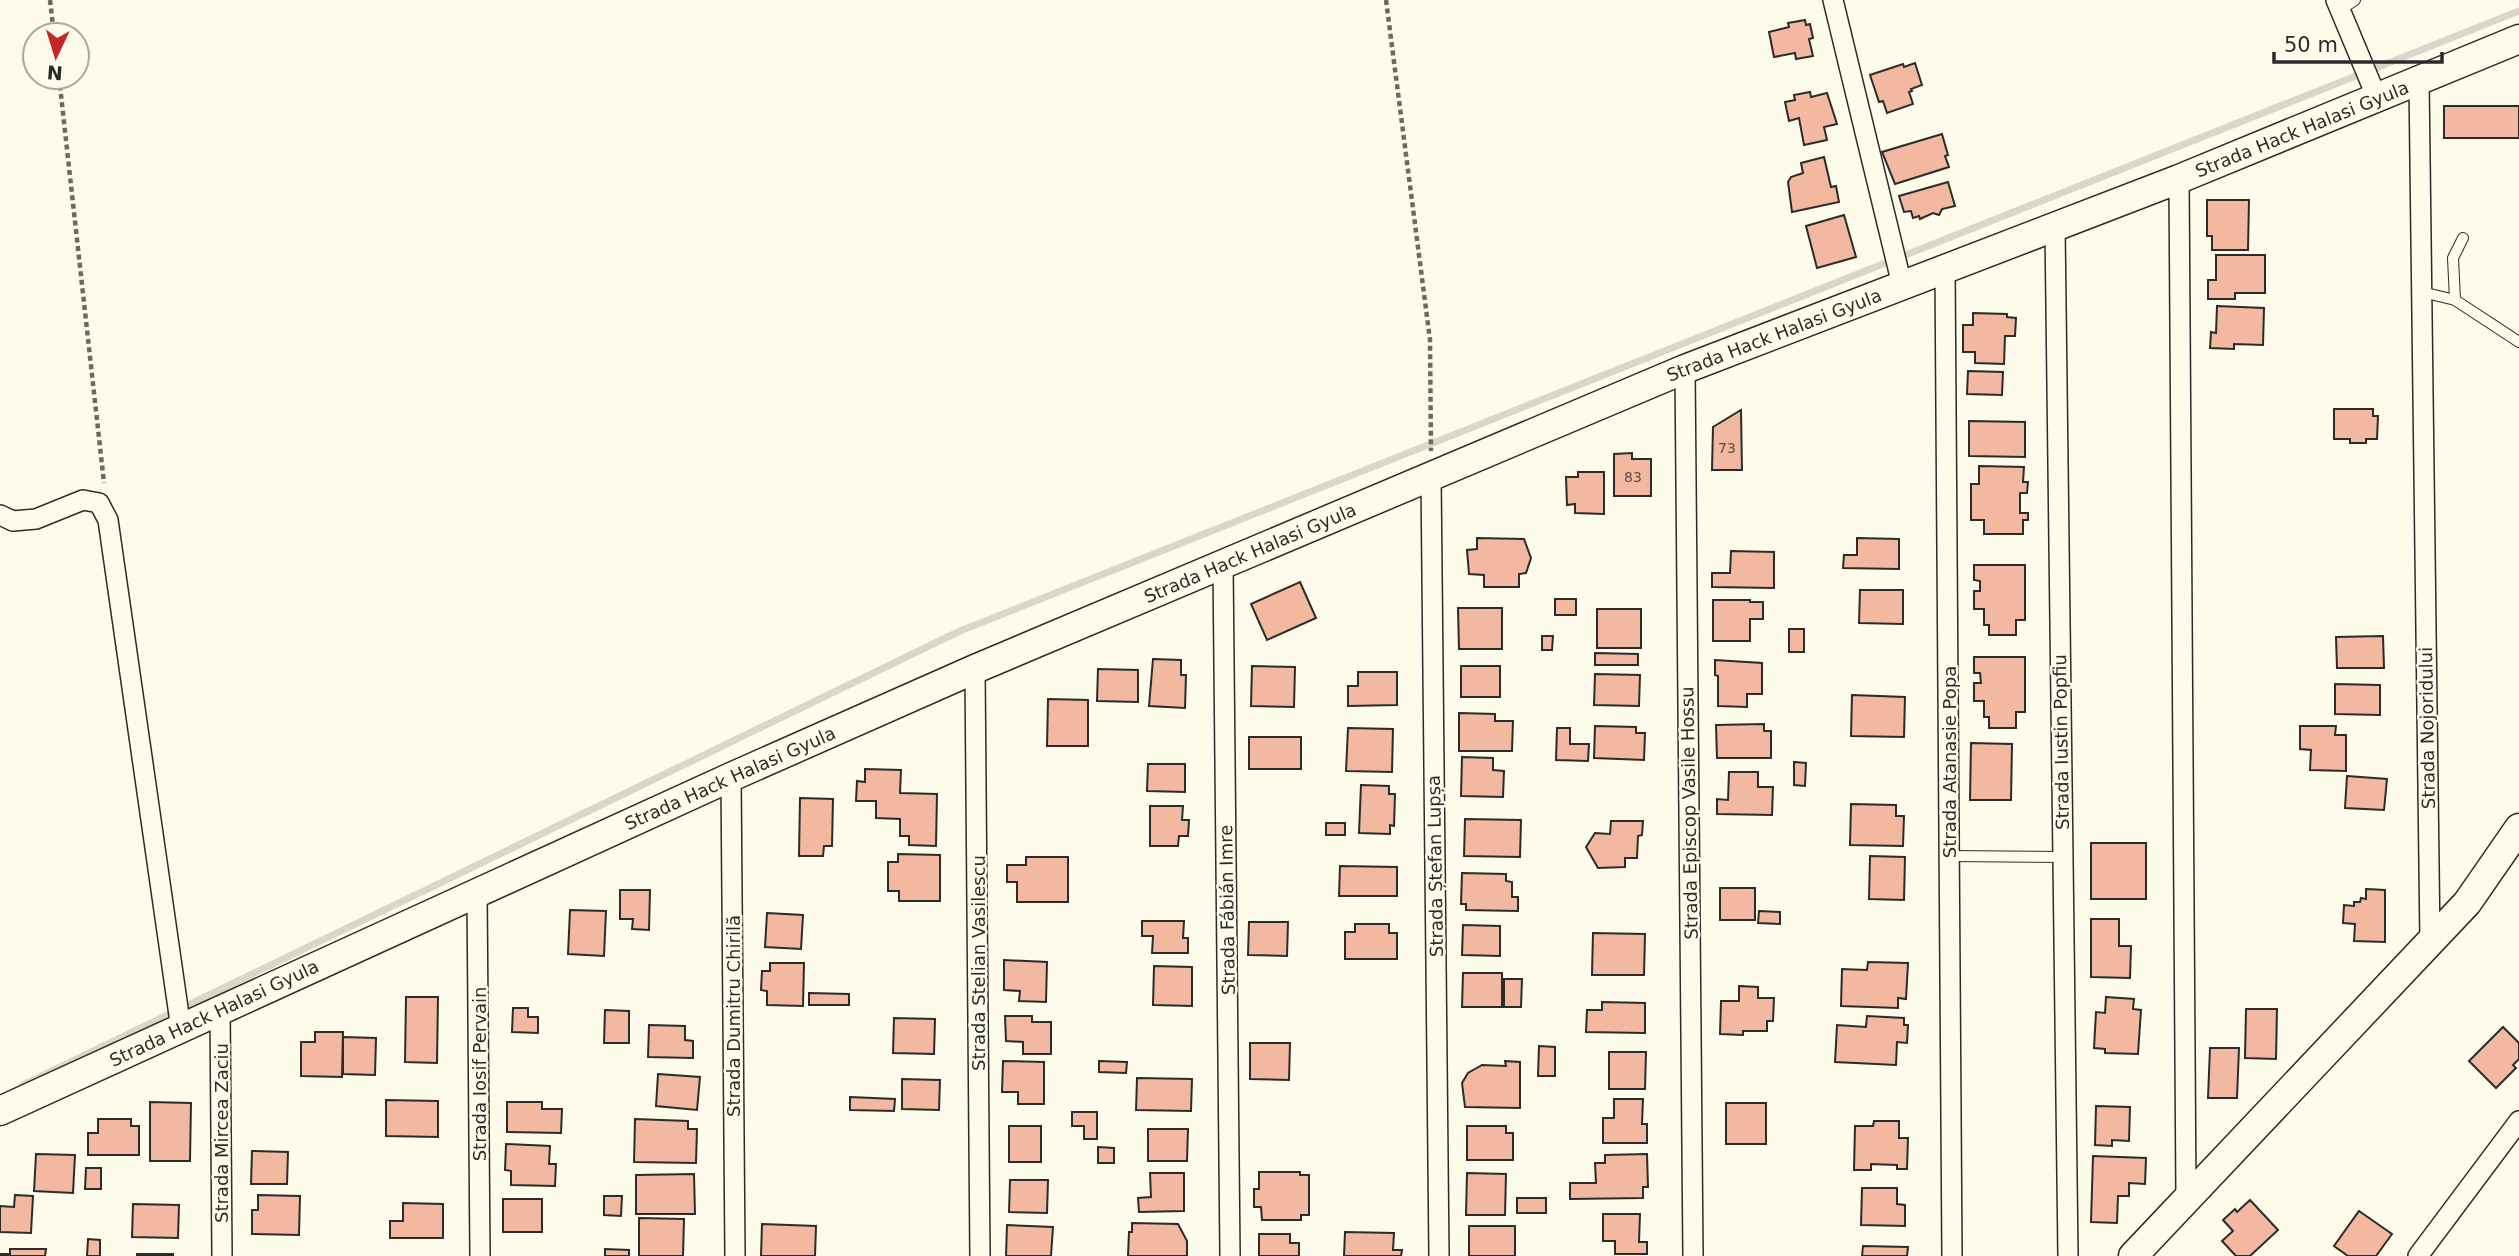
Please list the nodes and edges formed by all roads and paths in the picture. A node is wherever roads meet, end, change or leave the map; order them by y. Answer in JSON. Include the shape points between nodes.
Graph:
{"nodes":[{"id":1,"x":50,"y":0,"type":"edge"},
{"id":2,"x":1386,"y":0,"type":"edge"},
{"id":3,"x":1833,"y":0,"type":"edge"},
{"id":4,"x":2344,"y":4,"type":"edge"},
{"id":5,"x":52,"y":21,"type":"edge"},
{"id":6,"x":2519,"y":38,"type":"edge"},
{"id":7,"x":2419,"y":81,"type":"junction"},
{"id":8,"x":61,"y":91,"type":"edge"},
{"id":9,"x":2375,"y":95,"type":"junction"},
{"id":10,"x":2179,"y":178,"type":"junction"},
{"id":11,"x":2054,"y":228,"type":"junction"},
{"id":12,"x":2463,"y":238,"type":"dead end"},
{"id":13,"x":1945,"y":268,"type":"junction"},
{"id":14,"x":1902,"y":285,"type":"junction"},
{"id":15,"x":2422,"y":292,"type":"junction"},
{"id":16,"x":2455,"y":300,"type":"junction"},
{"id":17,"x":2519,"y":342,"type":"edge"},
{"id":18,"x":1685,"y":369,"type":"junction"},
{"id":19,"x":1431,"y":466,"type":"junction"},
{"id":20,"x":4,"y":520,"type":"edge"},
{"id":21,"x":108,"y":520,"type":"junction"},
{"id":22,"x":1223,"y":564,"type":"junction"},
{"id":23,"x":975,"y":669,"type":"junction"},
{"id":24,"x":731,"y":777,"type":"junction"},
{"id":25,"x":2519,"y":828,"type":"edge"},
{"id":26,"x":1949,"y":856,"type":"junction"},
{"id":27,"x":2063,"y":857,"type":"junction"},
{"id":28,"x":477,"y":892,"type":"junction"},
{"id":29,"x":2430,"y":943,"type":"junction"},
{"id":30,"x":220,"y":1009,"type":"junction"},
{"id":31,"x":181,"y":1029,"type":"junction"},
{"id":32,"x":0,"y":1111,"type":"edge"},
{"id":33,"x":2519,"y":1121,"type":"edge"},
{"id":34,"x":2186,"y":1198,"type":"junction"},
{"id":35,"x":222,"y":1256,"type":"edge"},
{"id":36,"x":480,"y":1256,"type":"edge"},
{"id":37,"x":735,"y":1256,"type":"edge"},
{"id":38,"x":980,"y":1256,"type":"edge"},
{"id":39,"x":1230,"y":1256,"type":"edge"},
{"id":40,"x":1439,"y":1256,"type":"edge"},
{"id":41,"x":1693,"y":1256,"type":"edge"},
{"id":42,"x":1952,"y":1256,"type":"edge"},
{"id":43,"x":2068,"y":1256,"type":"edge"},
{"id":44,"x":2133,"y":1256,"type":"edge"},
{"id":45,"x":2418,"y":1256,"type":"edge"}],
"edges":[{"from":1,"to":5,"type":"path"},
{"from":2,"to":19,"type":"path","via":[[1430,340]]},
{"from":3,"to":14,"type":"street"},
{"from":4,"to":9,"type":"street"},
{"from":6,"to":7,"type":"street","name":"Strada Hack Halasi Gyula"},
{"from":7,"to":9,"type":"street","name":"Strada Hack Halasi Gyula"},
{"from":7,"to":15,"type":"street","name":"Strada Nojoridului"},
{"from":8,"to":21,"type":"path"},
{"from":9,"to":10,"type":"street","name":"Strada Hack Halasi Gyula"},
{"from":10,"to":11,"type":"street","name":"Strada Hack Halasi Gyula"},
{"from":10,"to":34,"type":"street"},
{"from":11,"to":13,"type":"street","name":"Strada Hack Halasi Gyula"},
{"from":11,"to":27,"type":"street","name":"Strada Iustin Popfiu"},
{"from":12,"to":16,"type":"lane","via":[[2453,258]]},
{"from":13,"to":14,"type":"street","name":"Strada Hack Halasi Gyula"},
{"from":13,"to":26,"type":"street","name":"Strada Atanasie Popa"},
{"from":14,"to":18,"type":"street","name":"Strada Hack Halasi Gyula"},
{"from":15,"to":16,"type":"lane"},
{"from":15,"to":29,"type":"street","name":"Strada Nojoridului"},
{"from":16,"to":17,"type":"lane"},
{"from":18,"to":19,"type":"street","name":"Strada Hack Halasi Gyula"},
{"from":18,"to":41,"type":"street","name":"Strada Episcop Vasile Hossu"},
{"from":19,"to":22,"type":"street","name":"Strada Hack Halasi Gyula"},
{"from":19,"to":40,"type":"street","name":"Strada Ștefan Lupșa"},
{"from":20,"to":21,"type":"street","via":[[36,519],[83,500],[99,503]]},
{"from":21,"to":31,"type":"street"},
{"from":22,"to":23,"type":"street","name":"Strada Hack Halasi Gyula"},
{"from":22,"to":39,"type":"street","name":"Strada Fábián Imre"},
{"from":23,"to":24,"type":"street","name":"Strada Hack Halasi Gyula"},
{"from":23,"to":38,"type":"street","name":"Strada Stelian Vasilescu"},
{"from":24,"to":28,"type":"street","name":"Strada Hack Halasi Gyula"},
{"from":24,"to":37,"type":"street","name":"Strada Dumitru Chirilă"},
{"from":25,"to":29,"type":"street","via":[[2467,903]]},
{"from":26,"to":27,"type":"lane"},
{"from":26,"to":42,"type":"street","name":"Strada Atanasie Popa"},
{"from":27,"to":43,"type":"street","name":"Strada Iustin Popfiu"},
{"from":28,"to":30,"type":"street","name":"Strada Hack Halasi Gyula"},
{"from":28,"to":36,"type":"street","name":"Strada Iosif Pervain"},
{"from":29,"to":34,"type":"street"},
{"from":30,"to":31,"type":"street","name":"Strada Hack Halasi Gyula"},
{"from":30,"to":35,"type":"street","name":"Strada Mircea Zaciu"},
{"from":31,"to":32,"type":"street","name":"Strada Hack Halasi Gyula"},
{"from":33,"to":45,"type":"street"},
{"from":34,"to":44,"type":"street"}]}
